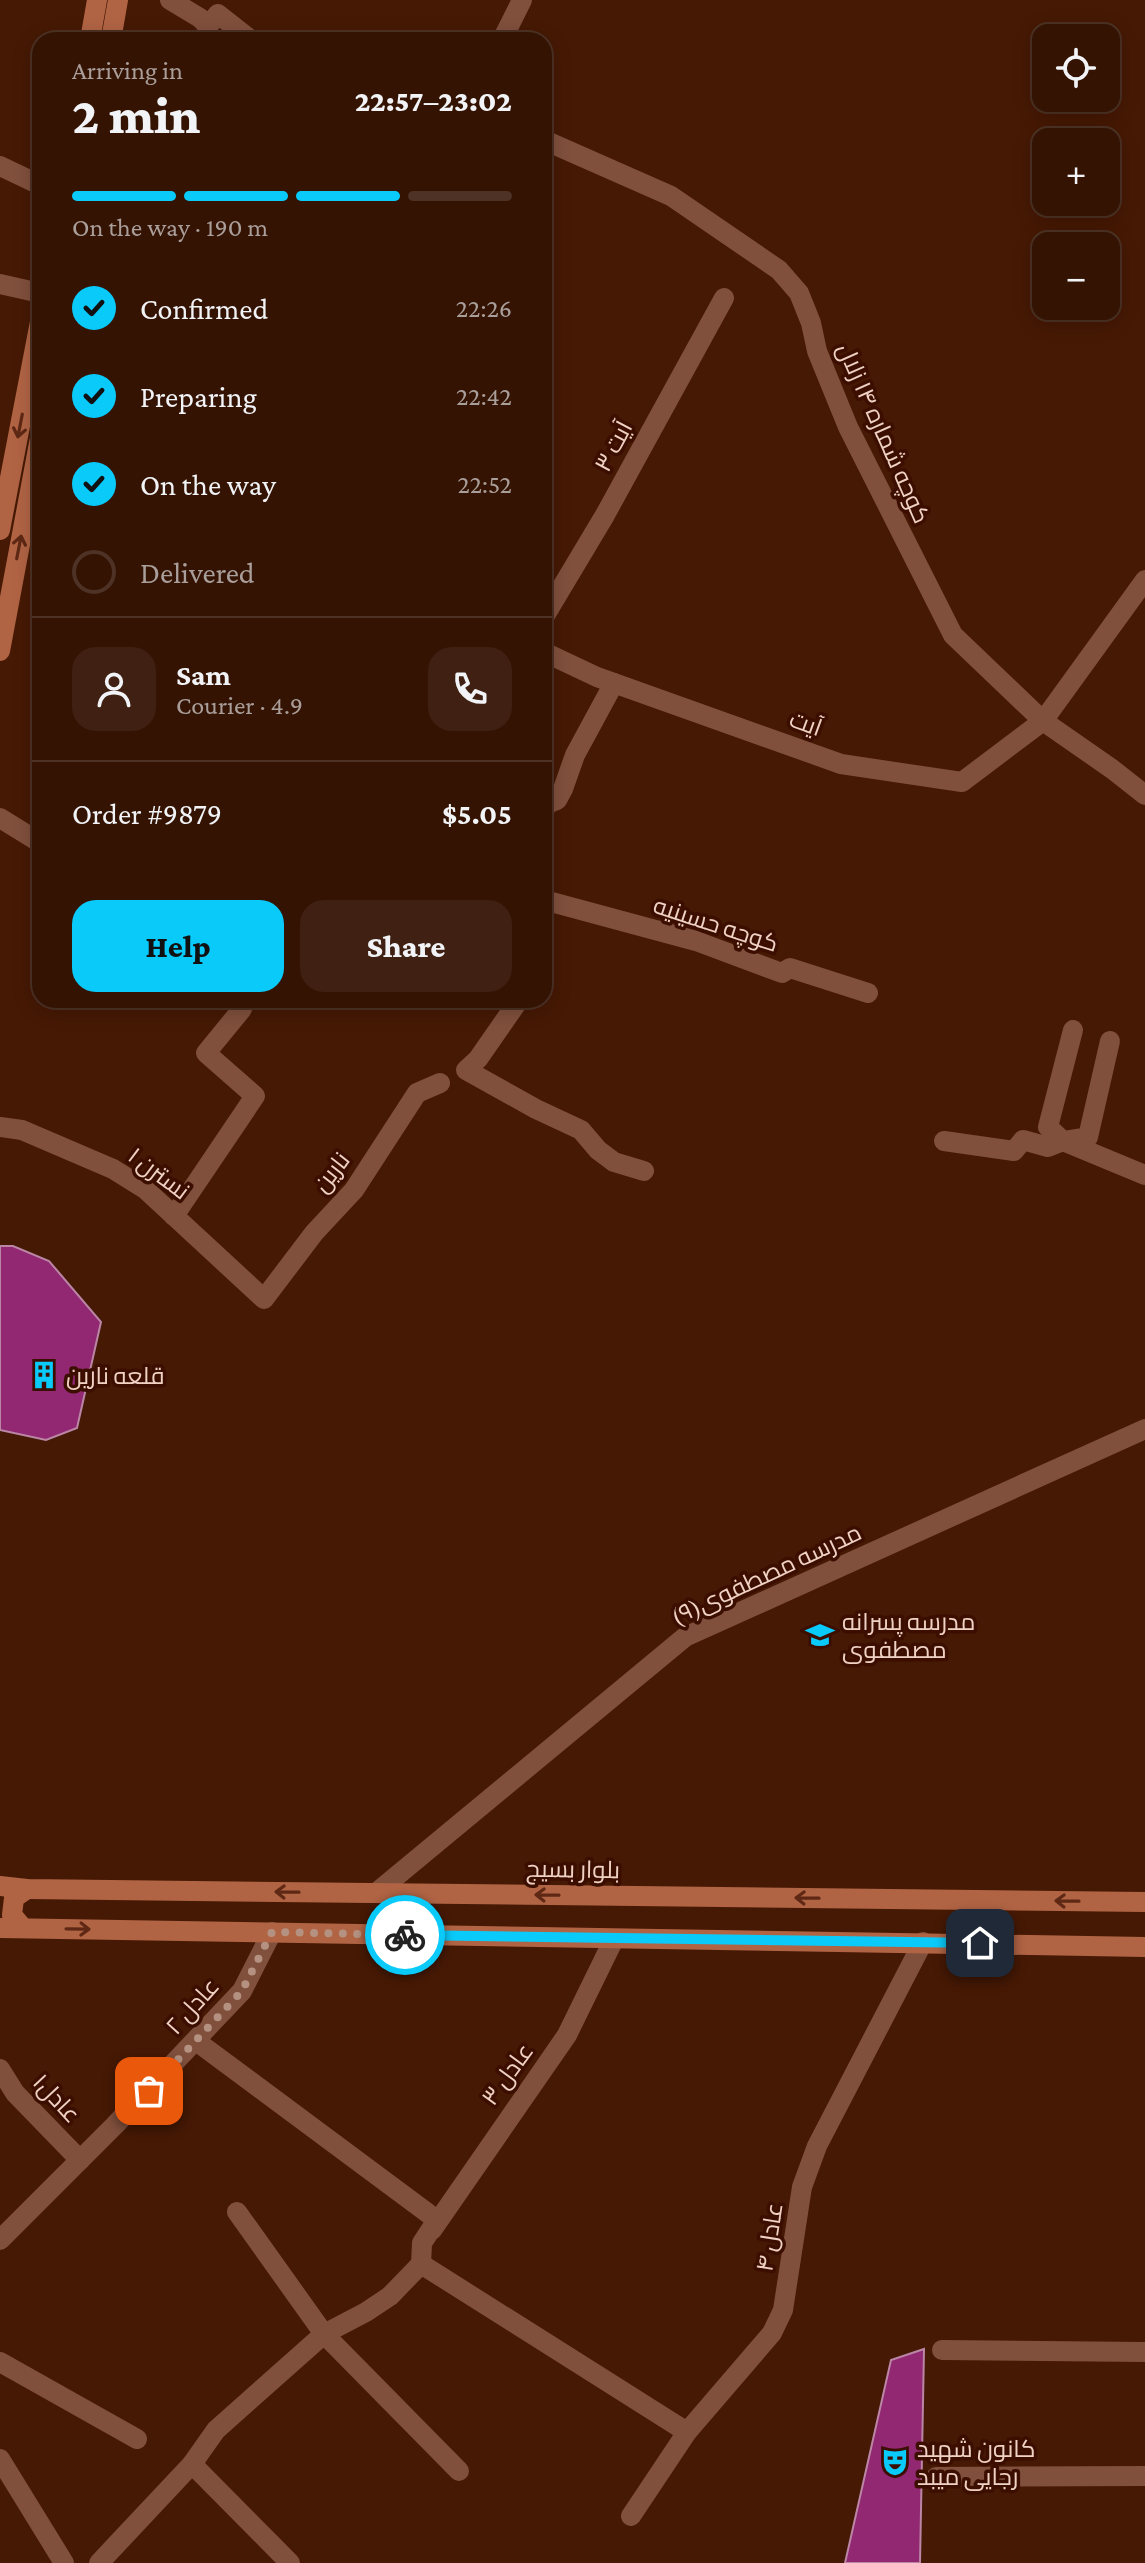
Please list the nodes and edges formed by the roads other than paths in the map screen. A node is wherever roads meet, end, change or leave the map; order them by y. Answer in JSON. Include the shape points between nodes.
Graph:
{"nodes":[{"id":1,"x":97,"y":0,"type":"edge"},
{"id":2,"x":118,"y":0,"type":"edge"},
{"id":3,"x":170,"y":0,"type":"edge"},
{"id":4,"x":522,"y":0,"type":"edge"},
{"id":5,"x":91,"y":32,"type":"edge"},
{"id":6,"x":112,"y":32,"type":"edge"},
{"id":7,"x":241,"y":32,"type":"edge"},
{"id":8,"x":506,"y":32,"type":"edge"},
{"id":9,"x":552,"y":144,"type":"edge"},
{"id":10,"x":0,"y":166,"type":"edge"},
{"id":11,"x":32,"y":181,"type":"edge"},
{"id":12,"x":0,"y":284,"type":"edge"},
{"id":13,"x":32,"y":291,"type":"edge"},
{"id":14,"x":724,"y":298,"type":"dead end"},
{"id":15,"x":32,"y":391,"type":"edge"},
{"id":16,"x":32,"y":473,"type":"edge"},
{"id":17,"x":0,"y":530,"type":"edge"},
{"id":18,"x":1145,"y":580,"type":"edge"},
{"id":19,"x":5,"y":592,"type":"edge"},
{"id":20,"x":552,"y":604,"type":"edge"},
{"id":21,"x":0,"y":651,"type":"edge"},
{"id":22,"x":552,"y":656,"type":"edge"},
{"id":23,"x":614,"y":683,"type":"junction"},
{"id":24,"x":1043,"y":721,"type":"junction"},
{"id":25,"x":1145,"y":795,"type":"edge"},
{"id":26,"x":552,"y":802,"type":"edge"},
{"id":27,"x":0,"y":818,"type":"edge"},
{"id":28,"x":32,"y":837,"type":"edge"},
{"id":29,"x":552,"y":902,"type":"edge"},
{"id":30,"x":868,"y":993,"type":"dead end"},
{"id":31,"x":513,"y":1008,"type":"edge"},
{"id":32,"x":242,"y":1009,"type":"dead end"},
{"id":33,"x":1073,"y":1030,"type":"dead end"},
{"id":34,"x":1110,"y":1041,"type":"dead end"},
{"id":35,"x":440,"y":1083,"type":"dead end"},
{"id":36,"x":0,"y":1127,"type":"edge"},
{"id":37,"x":944,"y":1141,"type":"dead end"},
{"id":38,"x":1063,"y":1141,"type":"junction"},
{"id":39,"x":644,"y":1171,"type":"dead end"},
{"id":40,"x":1145,"y":1175,"type":"edge"},
{"id":41,"x":174,"y":1216,"type":"junction"},
{"id":42,"x":264,"y":1299,"type":"joint"},
{"id":43,"x":1145,"y":1429,"type":"edge"},
{"id":44,"x":0,"y":1886,"type":"edge"},
{"id":45,"x":27,"y":1889,"type":"junction"},
{"id":46,"x":376,"y":1893,"type":"junction"},
{"id":47,"x":1145,"y":1902,"type":"edge"},
{"id":48,"x":0,"y":1928,"type":"edge"},
{"id":49,"x":23,"y":1928,"type":"junction"},
{"id":50,"x":272,"y":1932,"type":"junction"},
{"id":51,"x":614,"y":1939,"type":"junction"},
{"id":52,"x":923,"y":1942,"type":"junction"},
{"id":53,"x":1144,"y":1949,"type":"edge"},
{"id":54,"x":196,"y":2041,"type":"junction"},
{"id":55,"x":0,"y":2069,"type":"edge"},
{"id":56,"x":80,"y":2160,"type":"junction"},
{"id":57,"x":237,"y":2212,"type":"dead end"},
{"id":58,"x":430,"y":2233,"type":"junction"},
{"id":59,"x":0,"y":2240,"type":"edge"},
{"id":60,"x":421,"y":2264,"type":"junction"},
{"id":61,"x":324,"y":2334,"type":"junction"},
{"id":62,"x":942,"y":2350,"type":"dead end"},
{"id":63,"x":1145,"y":2352,"type":"edge"},
{"id":64,"x":0,"y":2362,"type":"edge"},
{"id":65,"x":687,"y":2432,"type":"junction"},
{"id":66,"x":137,"y":2439,"type":"dead end"},
{"id":67,"x":0,"y":2459,"type":"edge"},
{"id":68,"x":192,"y":2464,"type":"junction"},
{"id":69,"x":459,"y":2471,"type":"dead end"},
{"id":70,"x":1145,"y":2476,"type":"edge"},
{"id":71,"x":936,"y":2477,"type":"dead end"},
{"id":72,"x":631,"y":2516,"type":"dead end"},
{"id":73,"x":64,"y":2563,"type":"edge"},
{"id":74,"x":99,"y":2563,"type":"edge"},
{"id":75,"x":290,"y":2563,"type":"edge"}],
"edges":[{"from":1,"to":5,"type":"main road"},
{"from":2,"to":6,"type":"main road"},
{"from":3,"to":7,"type":"street","via":[[208,26],[218,14]]},
{"from":4,"to":8,"type":"street"},
{"from":9,"to":24,"type":"street","name":"کوچه شماره ۱۴ زلال","via":[[671,196],[779,270],[799,293],[848,427],[953,635]]},
{"from":10,"to":11,"type":"street"},
{"from":12,"to":13,"type":"street"},
{"from":14,"to":20,"type":"street","name":"آیت ۳"},
{"from":15,"to":17,"type":"main road","one_way":true},
{"from":19,"to":16,"type":"main road","one_way":true},
{"from":18,"to":24,"type":"street","name":"آیت"},
{"from":19,"to":21,"type":"main road"},
{"from":22,"to":23,"type":"street","name":"آیت"},
{"from":23,"to":24,"type":"street","name":"آیت","via":[[841,764],[962,782]]},
{"from":23,"to":26,"type":"street"},
{"from":24,"to":25,"type":"street","name":"کوچه شماره ۱۴ زلال"},
{"from":27,"to":28,"type":"street"},
{"from":29,"to":30,"type":"street","name":"کوچه حسینیه","via":[[696,941],[782,973],[790,968]]},
{"from":31,"to":39,"type":"street","via":[[466,1070],[581,1130],[614,1162]]},
{"from":32,"to":41,"type":"street","via":[[206,1053],[255,1096]]},
{"from":33,"to":38,"type":"street","via":[[1048,1127]]},
{"from":34,"to":38,"type":"street","via":[[1088,1137]]},
{"from":35,"to":42,"type":"street","name":"نارین","via":[[417,1093],[354,1190]]},
{"from":36,"to":41,"type":"street","name":"نسترن ۱","via":[[22,1130],[113,1169]]},
{"from":37,"to":38,"type":"street","via":[[1014,1151],[1023,1140],[1048,1147]]},
{"from":38,"to":40,"type":"street"},
{"from":41,"to":42,"type":"street","name":"نسترن ۱"},
{"from":43,"to":46,"type":"street","name":"مدرسه مصطفوی(۹)","via":[[685,1637]]},
{"from":44,"to":45,"type":"main road","name":"بلوار بسیج"},
{"from":46,"to":45,"type":"main road","name":"بلوار بسیج","one_way":true},
{"from":45,"to":49,"type":"main road","via":[[14,1898],[12,1915]]},
{"from":47,"to":46,"type":"main road","name":"بلوار بسیج","one_way":true},
{"from":48,"to":49,"type":"main road"},
{"from":49,"to":50,"type":"main road","one_way":true},
{"from":50,"to":51,"type":"main road"},
{"from":50,"to":54,"type":"street","name":"عادل ۲","via":[[242,1991]]},
{"from":51,"to":52,"type":"main road"},
{"from":51,"to":58,"type":"street","name":"عادل ۳","via":[[567,2035]]},
{"from":52,"to":53,"type":"main road"},
{"from":52,"to":65,"type":"street","name":"عادل ۴","via":[[817,2146],[802,2187],[783,2310],[772,2333]]},
{"from":54,"to":56,"type":"street","name":"عادل ۲"},
{"from":54,"to":58,"type":"street","via":[[437,2220]]},
{"from":55,"to":56,"type":"street","name":"عادل۱","via":[[24,2104]]},
{"from":56,"to":59,"type":"street","name":"عادل ۲"},
{"from":57,"to":61,"type":"street"},
{"from":58,"to":60,"type":"street","name":"عادل ۳","via":[[422,2243]]},
{"from":60,"to":61,"type":"street","via":[[390,2296]]},
{"from":60,"to":65,"type":"street"},
{"from":61,"to":68,"type":"street","via":[[216,2430]]},
{"from":61,"to":69,"type":"street"},
{"from":62,"to":63,"type":"street"},
{"from":64,"to":66,"type":"street"},
{"from":65,"to":72,"type":"street","name":"عادل ۴"},
{"from":67,"to":73,"type":"street"},
{"from":68,"to":74,"type":"street"},
{"from":68,"to":75,"type":"street"},
{"from":70,"to":71,"type":"street"}]}
